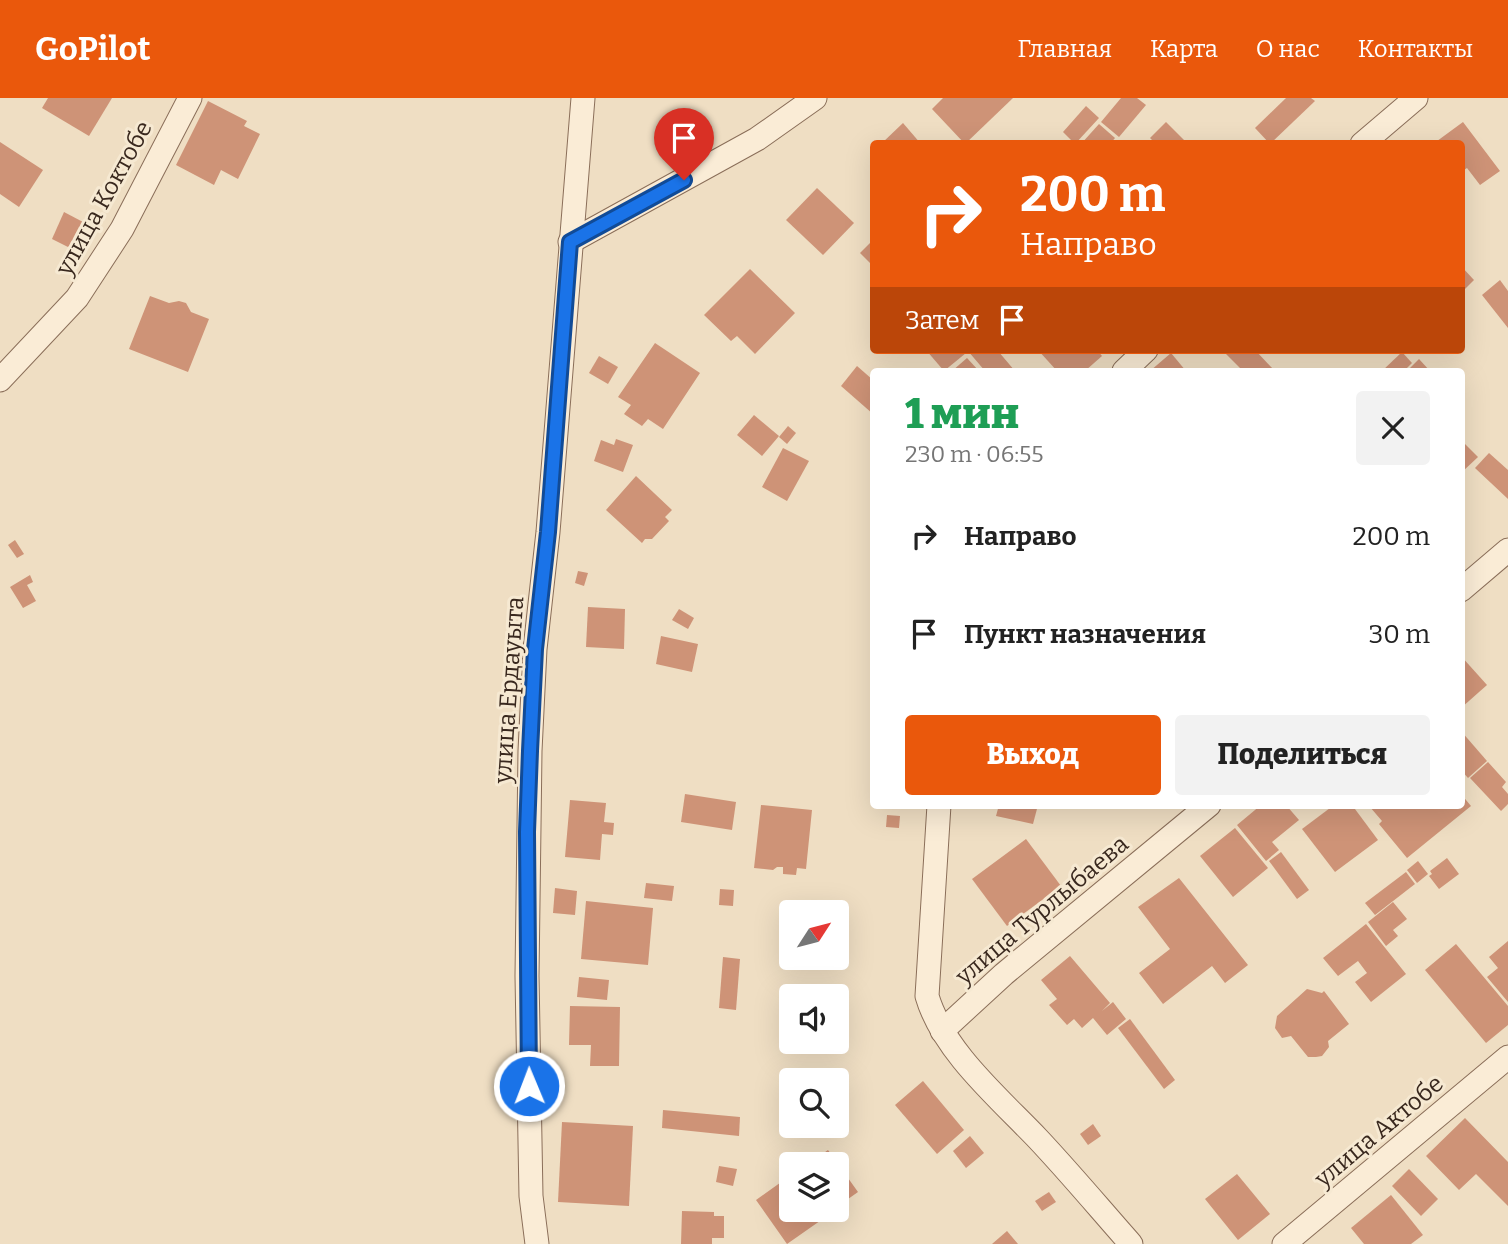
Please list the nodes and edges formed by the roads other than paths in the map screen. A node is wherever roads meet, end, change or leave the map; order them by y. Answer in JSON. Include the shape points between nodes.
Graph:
{"nodes":[{"id":1,"x":190,"y":98,"type":"edge"},
{"id":2,"x":583,"y":98,"type":"edge"},
{"id":3,"x":815,"y":98,"type":"edge"},
{"id":4,"x":1416,"y":98,"type":"edge"},
{"id":5,"x":1368,"y":140,"type":"edge"},
{"id":6,"x":570,"y":242,"type":"junction"},
{"id":7,"x":1142,"y":354,"type":"edge"},
{"id":8,"x":1127,"y":368,"type":"edge"},
{"id":9,"x":0,"y":380,"type":"edge"},
{"id":10,"x":1508,"y":550,"type":"edge"},
{"id":11,"x":1465,"y":587,"type":"edge"},
{"id":12,"x":939,"y":809,"type":"edge"},
{"id":13,"x":1204,"y":809,"type":"edge"},
{"id":14,"x":942,"y":1031,"type":"junction"},
{"id":15,"x":1508,"y":1058,"type":"edge"},
{"id":16,"x":537,"y":1244,"type":"edge"},
{"id":17,"x":1131,"y":1244,"type":"edge"},
{"id":18,"x":1284,"y":1244,"type":"edge"}],
"edges":[{"from":1,"to":9,"type":"street","name":"улица Коктобе","via":[[122,229],[78,298]]},
{"from":2,"to":6,"type":"street","name":"улица Ердауыта"},
{"from":3,"to":6,"type":"street","via":[[748,145]]},
{"from":4,"to":5,"type":"street"},
{"from":6,"to":16,"type":"street","name":"улица Ердауыта","via":[[530,751],[527,990],[531,1196]]},
{"from":7,"to":8,"type":"street"},
{"from":10,"to":11,"type":"street"},
{"from":12,"to":14,"type":"street","via":[[927,996]]},
{"from":13,"to":14,"type":"street","name":"улица Турлыбаева"},
{"from":14,"to":17,"type":"street"},
{"from":15,"to":18,"type":"street","name":"улица Актобе"}]}
